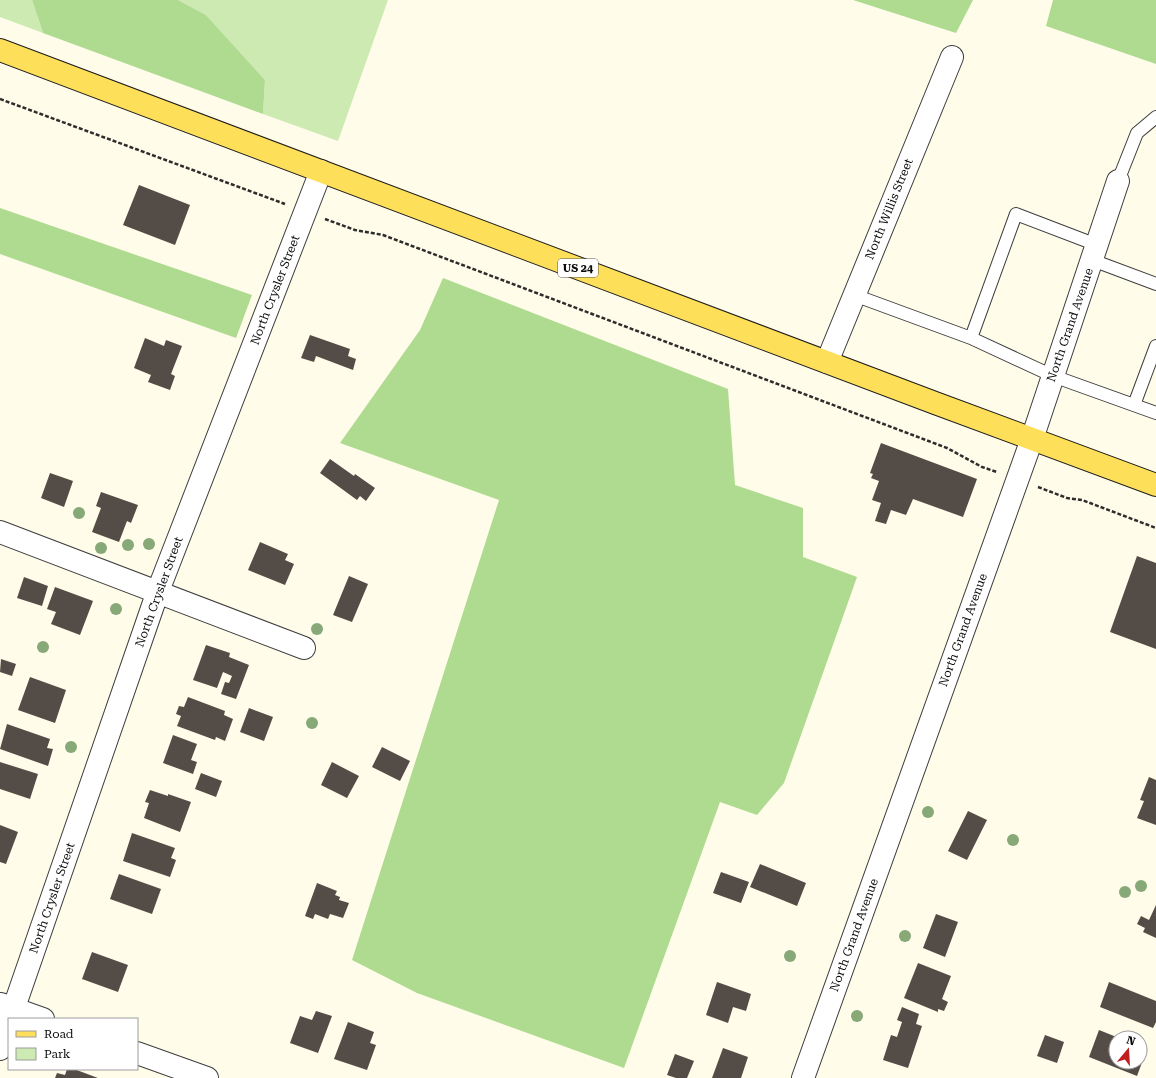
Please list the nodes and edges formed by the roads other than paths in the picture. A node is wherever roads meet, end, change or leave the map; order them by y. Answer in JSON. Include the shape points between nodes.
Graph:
{"nodes":[{"id":1,"x":0,"y":50,"type":"edge"},
{"id":2,"x":952,"y":57,"type":"dead end"},
{"id":3,"x":1156,"y":117,"type":"edge"},
{"id":4,"x":321,"y":171,"type":"junction"},
{"id":5,"x":1118,"y":181,"type":"joint"},
{"id":6,"x":1094,"y":252,"type":"junction"},
{"id":7,"x":1156,"y":284,"type":"edge"},
{"id":8,"x":854,"y":295,"type":"junction"},
{"id":9,"x":971,"y":338,"type":"junction"},
{"id":10,"x":1156,"y":346,"type":"edge"},
{"id":11,"x":827,"y":362,"type":"junction"},
{"id":12,"x":1053,"y":376,"type":"junction"},
{"id":13,"x":1134,"y":405,"type":"junction"},
{"id":14,"x":1156,"y":413,"type":"edge"},
{"id":15,"x":1032,"y":439,"type":"junction"},
{"id":16,"x":1156,"y":485,"type":"edge"},
{"id":17,"x":0,"y":532,"type":"edge"},
{"id":18,"x":158,"y":591,"type":"junction"},
{"id":19,"x":304,"y":648,"type":"dead end"},
{"id":20,"x":8,"y":1013,"type":"edge"},
{"id":21,"x":37,"y":1018,"type":"edge"},
{"id":22,"x":0,"y":1048,"type":"edge"},
{"id":23,"x":138,"y":1053,"type":"edge"},
{"id":24,"x":207,"y":1078,"type":"edge"},
{"id":25,"x":802,"y":1078,"type":"edge"}],
"edges":[{"from":1,"to":4,"type":"main road","number":"US 24"},
{"from":2,"to":8,"type":"street","name":"North Willis Street"},
{"from":3,"to":5,"type":"lane","via":[[1137,133]]},
{"from":4,"to":11,"type":"main road","number":"US 24"},
{"from":4,"to":18,"type":"street","name":"North Crysler Street"},
{"from":5,"to":6,"type":"street","name":"North Grand Avenue"},
{"from":6,"to":7,"type":"lane"},
{"from":6,"to":9,"type":"lane","via":[[1016,214]]},
{"from":6,"to":12,"type":"street","name":"North Grand Avenue"},
{"from":8,"to":9,"type":"lane"},
{"from":8,"to":11,"type":"street","name":"North Willis Street"},
{"from":9,"to":12,"type":"lane"},
{"from":10,"to":13,"type":"lane"},
{"from":11,"to":15,"type":"main road","number":"US 24"},
{"from":12,"to":13,"type":"lane"},
{"from":12,"to":15,"type":"street","name":"North Grand Avenue"},
{"from":13,"to":14,"type":"lane"},
{"from":15,"to":16,"type":"main road","number":"US 24"},
{"from":15,"to":25,"type":"street","name":"North Grand Avenue"},
{"from":17,"to":18,"type":"street"},
{"from":18,"to":19,"type":"street"},
{"from":18,"to":20,"type":"street","name":"North Crysler Street"},
{"from":20,"to":21,"type":"street"},
{"from":20,"to":22,"type":"street","name":"North Crysler Street"},
{"from":23,"to":24,"type":"street"}]}
